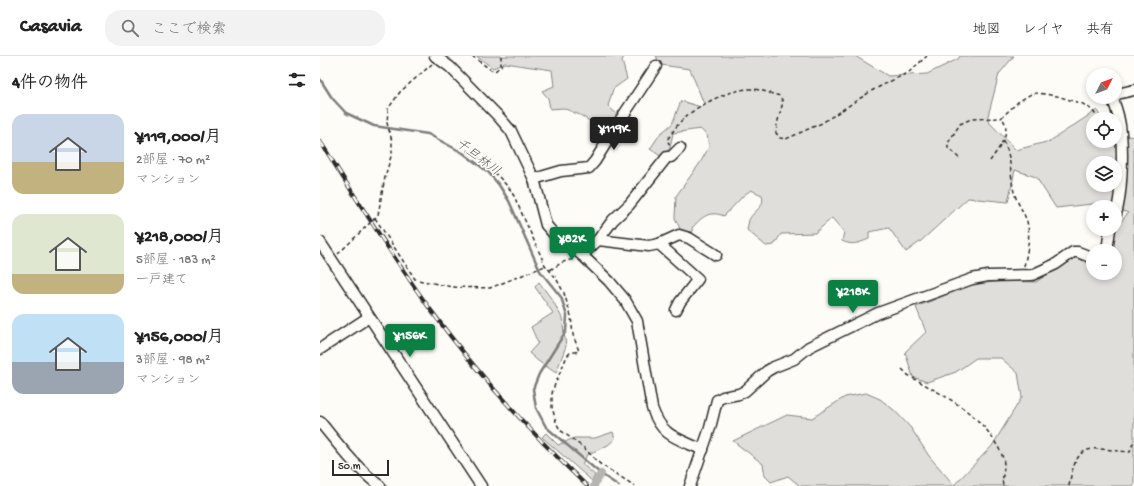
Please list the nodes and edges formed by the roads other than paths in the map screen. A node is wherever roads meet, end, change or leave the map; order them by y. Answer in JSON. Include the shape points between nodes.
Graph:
{"nodes":[{"id":1,"x":437,"y":58,"type":"edge"},
{"id":2,"x":656,"y":66,"type":"dead end"},
{"id":3,"x":1134,"y":90,"type":"edge"},
{"id":4,"x":680,"y":148,"type":"dead end"},
{"id":5,"x":534,"y":179,"type":"junction"},
{"id":6,"x":1118,"y":200,"type":"edge"},
{"id":7,"x":598,"y":240,"type":"junction"},
{"id":8,"x":320,"y":242,"type":"edge"},
{"id":9,"x":659,"y":244,"type":"junction"},
{"id":10,"x":582,"y":255,"type":"junction"},
{"id":11,"x":716,"y":255,"type":"dead end"},
{"id":12,"x":1086,"y":255,"type":"edge"},
{"id":13,"x":676,"y":310,"type":"dead end"},
{"id":14,"x":369,"y":316,"type":"junction"},
{"id":15,"x":320,"y":349,"type":"edge"},
{"id":16,"x":320,"y":422,"type":"edge"},
{"id":17,"x":703,"y":450,"type":"junction"},
{"id":18,"x":380,"y":486,"type":"edge"},
{"id":19,"x":481,"y":486,"type":"edge"},
{"id":20,"x":690,"y":486,"type":"edge"}],
"edges":[{"from":1,"to":5,"type":"street","via":[[450,67],[511,131]]},
{"from":2,"to":5,"type":"street","via":[[589,168],[561,170]]},
{"from":3,"to":6,"type":"street","via":[[1117,94],[1113,100],[1122,132]]},
{"from":4,"to":7,"type":"street","via":[[658,166],[629,205],[613,220]]},
{"from":5,"to":10,"type":"street","via":[[546,225]]},
{"from":7,"to":9,"type":"street","via":[[649,246]]},
{"from":7,"to":10,"type":"street"},
{"from":8,"to":14,"type":"street"},
{"from":9,"to":11,"type":"street","via":[[679,235],[689,238]]},
{"from":9,"to":13,"type":"street","via":[[698,279]]},
{"from":10,"to":17,"type":"street","via":[[609,281],[632,310],[637,321],[652,408],[657,420],[672,436]]},
{"from":12,"to":17,"type":"street","via":[[1073,252],[1056,264],[1032,275],[972,279],[878,314],[809,348],[794,359],[767,371],[745,391],[716,400]]},
{"from":14,"to":15,"type":"street"},
{"from":14,"to":19,"type":"street"},
{"from":16,"to":18,"type":"street","via":[[358,467]]},
{"from":17,"to":20,"type":"street"}]}
